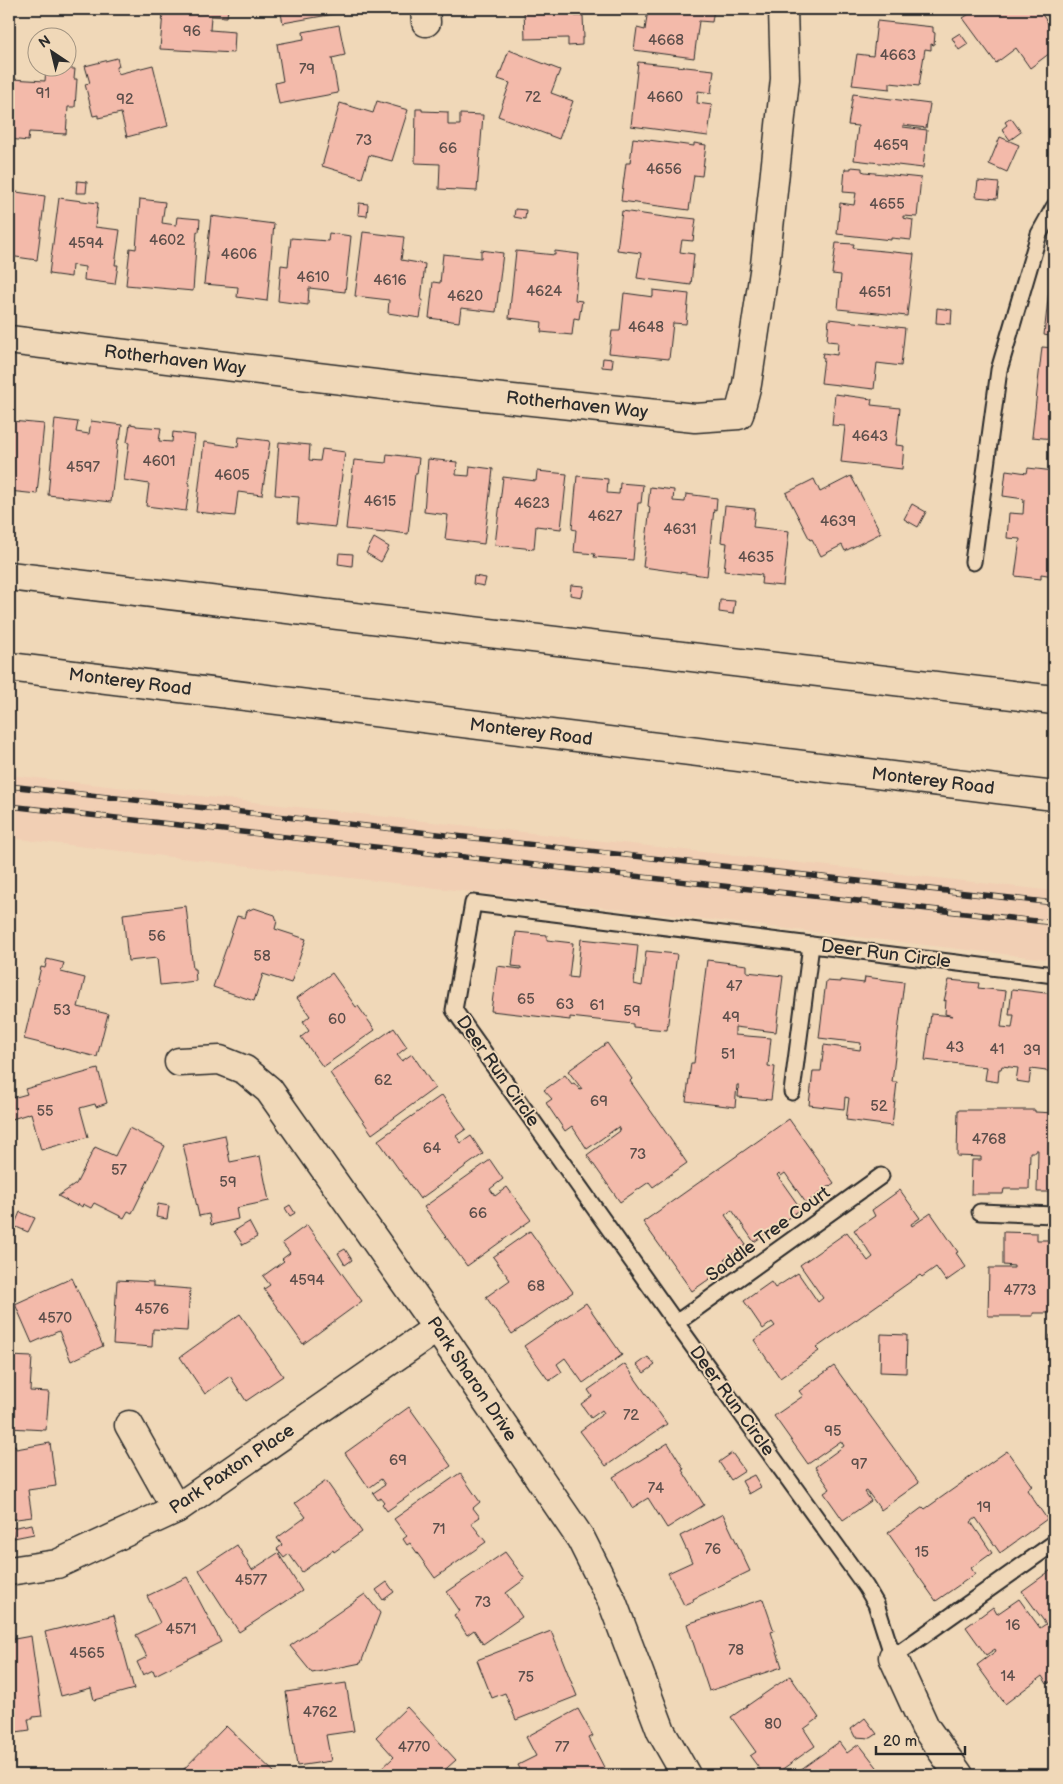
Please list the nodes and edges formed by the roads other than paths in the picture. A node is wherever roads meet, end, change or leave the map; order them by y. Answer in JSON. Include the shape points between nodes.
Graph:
{"nodes":[{"id":1,"x":783,"y":9,"type":"edge"},
{"id":2,"x":1054,"y":208,"type":"edge"},
{"id":3,"x":9,"y":340,"type":"edge"},
{"id":4,"x":973,"y":562,"type":"dead end"},
{"id":5,"x":9,"y":576,"type":"edge"},
{"id":6,"x":9,"y":667,"type":"edge"},
{"id":7,"x":1054,"y":700,"type":"edge"},
{"id":8,"x":1054,"y":796,"type":"edge"},
{"id":9,"x":811,"y":945,"type":"junction"},
{"id":10,"x":1054,"y":975,"type":"edge"},
{"id":11,"x":179,"y":1062,"type":"dead end"},
{"id":12,"x":792,"y":1092,"type":"dead end"},
{"id":13,"x":881,"y":1176,"type":"dead end"},
{"id":14,"x":980,"y":1212,"type":"dead end"},
{"id":15,"x":1054,"y":1215,"type":"edge"},
{"id":16,"x":676,"y":1323,"type":"junction"},
{"id":17,"x":437,"y":1328,"type":"junction"},
{"id":18,"x":129,"y":1425,"type":"dead end"},
{"id":19,"x":176,"y":1509,"type":"junction"},
{"id":20,"x":1054,"y":1544,"type":"edge"},
{"id":21,"x":9,"y":1571,"type":"edge"},
{"id":22,"x":893,"y":1657,"type":"junction"},
{"id":23,"x":686,"y":1775,"type":"edge"},
{"id":24,"x":959,"y":1775,"type":"edge"}],
"edges":[{"from":1,"to":3,"type":"street","name":"Rotherhaven Way","via":[[785,79],[765,265],[747,384],[739,415],[695,418],[416,389]]},
{"from":2,"to":4,"type":"lane","via":[[1039,234],[999,370]]},
{"from":5,"to":7,"type":"street"},
{"from":6,"to":8,"type":"street","name":"Monterey Road"},
{"from":9,"to":10,"type":"lane","name":"Deer Run Circle"},
{"from":9,"to":12,"type":"lane"},
{"from":9,"to":16,"type":"lane","name":"Deer Run Circle","via":[[473,902],[454,1010]]},
{"from":11,"to":17,"type":"street","name":"Park Sharon Drive","via":[[220,1060],[244,1070],[269,1090]]},
{"from":13,"to":16,"type":"lane","name":"Saddle Tree Court"},
{"from":14,"to":15,"type":"lane"},
{"from":16,"to":22,"type":"lane","name":"Deer Run Circle","via":[[866,1587],[876,1604]]},
{"from":17,"to":19,"type":"street","name":"Park Paxton Place"},
{"from":17,"to":23,"type":"street","name":"Park Sharon Drive","via":[[581,1539],[612,1601],[661,1731]]},
{"from":18,"to":19,"type":"street"},
{"from":19,"to":21,"type":"street","name":"Park Paxton Place","via":[[56,1564]]},
{"from":20,"to":22,"type":"lane"},
{"from":22,"to":24,"type":"street","name":"Deer Run Circle","via":[[925,1726]]}]}
